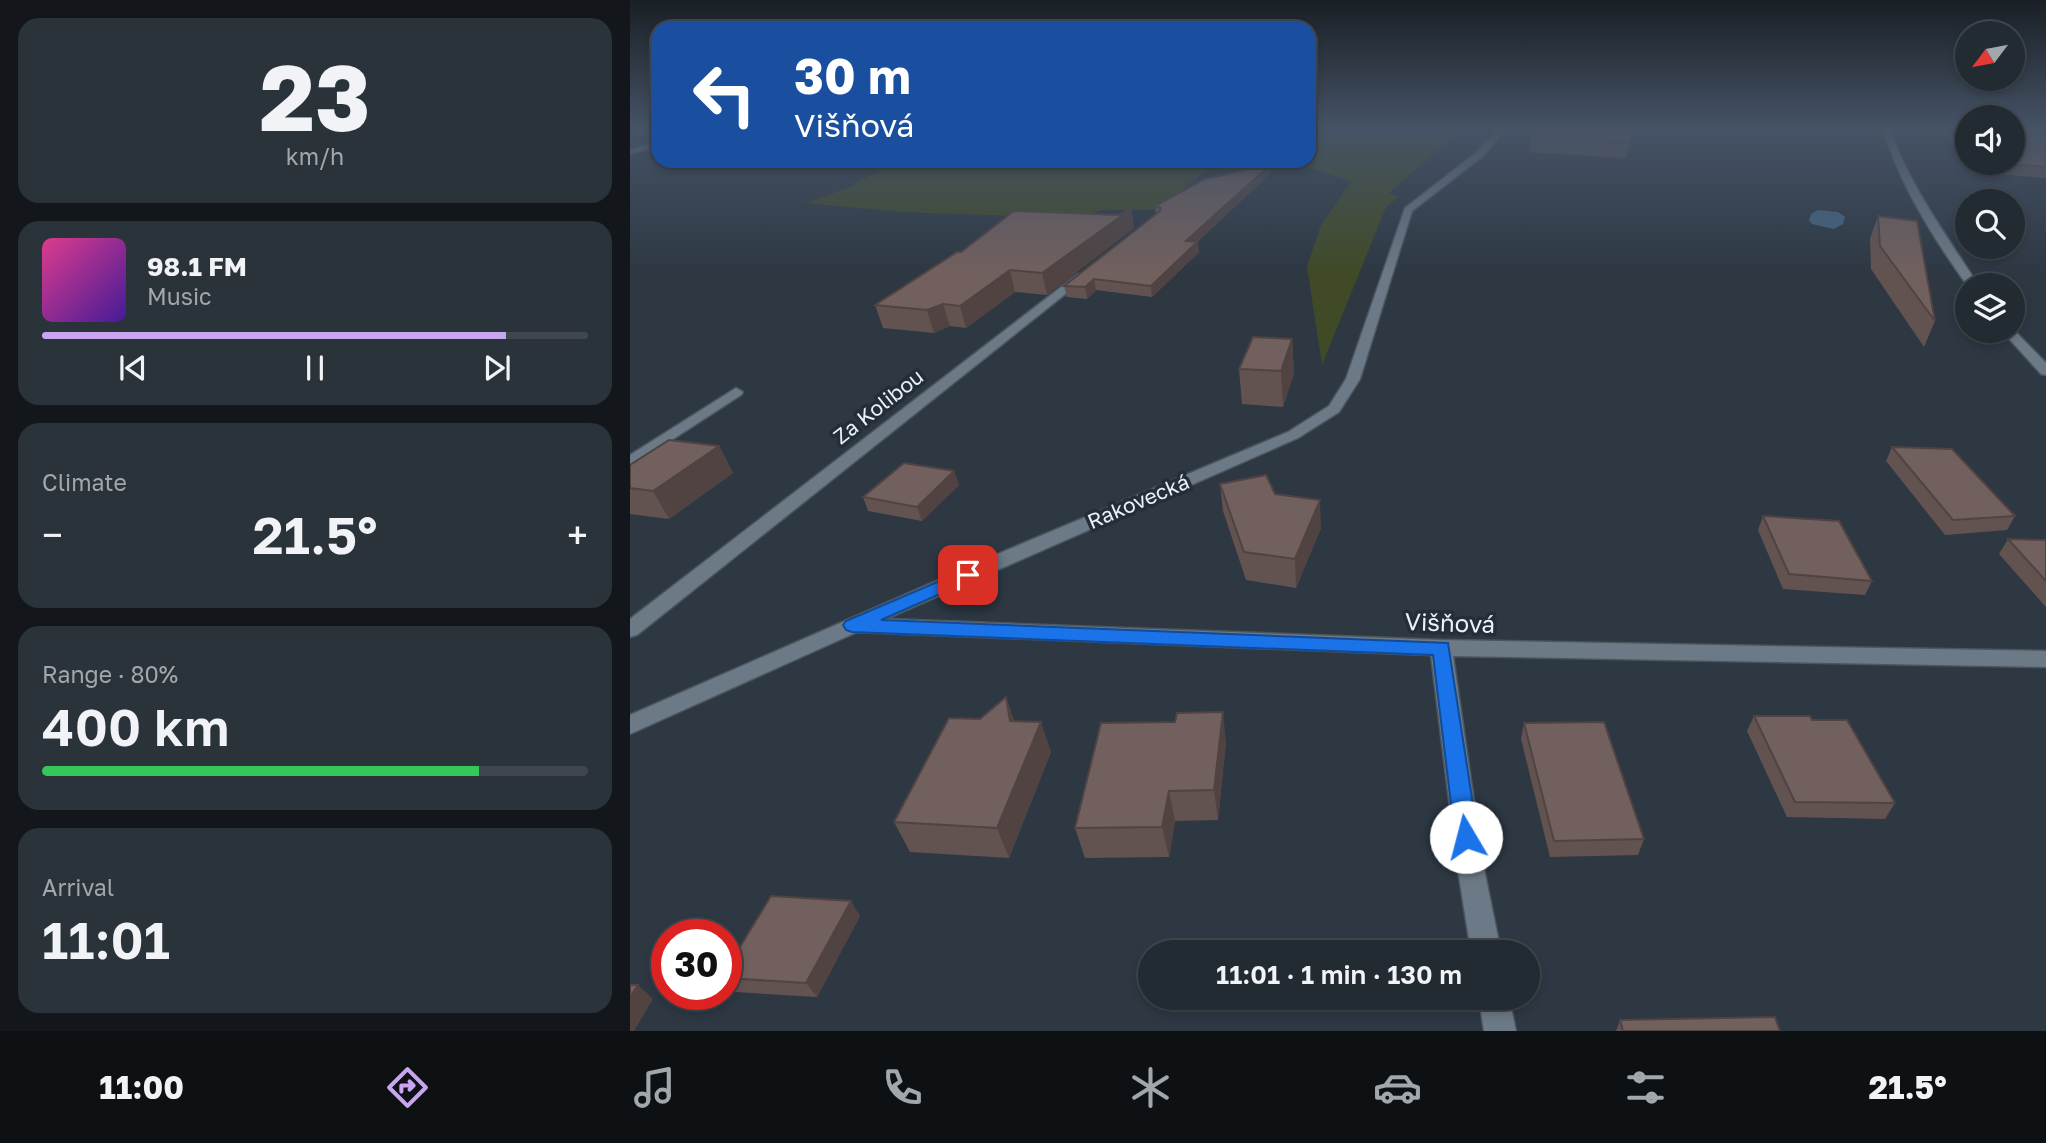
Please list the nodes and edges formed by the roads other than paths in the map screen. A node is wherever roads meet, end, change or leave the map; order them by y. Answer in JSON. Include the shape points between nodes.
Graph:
{"nodes":[{"id":1,"x":1450,"y":177,"type":"edge"},
{"id":2,"x":1909,"y":177,"type":"edge"},
{"id":3,"x":1090,"y":269,"type":"edge"},
{"id":4,"x":1965,"y":273,"type":"edge"},
{"id":5,"x":2019,"y":343,"type":"edge"},
{"id":6,"x":2046,"y":371,"type":"edge"},
{"id":7,"x":736,"y":392,"type":"dead end"},
{"id":8,"x":630,"y":463,"type":"edge"},
{"id":9,"x":852,"y":625,"type":"junction"},
{"id":10,"x":630,"y":630,"type":"edge"},
{"id":11,"x":1441,"y":648,"type":"junction"},
{"id":12,"x":2046,"y":659,"type":"edge"},
{"id":13,"x":630,"y":725,"type":"edge"},
{"id":14,"x":1484,"y":940,"type":"edge"},
{"id":15,"x":1496,"y":1010,"type":"edge"},
{"id":16,"x":1500,"y":1031,"type":"edge"}],
"edges":[{"from":1,"to":9,"type":"street","name":"Rakovecká","via":[[1408,210],[1353,379],[1334,409],[1293,435]]},
{"from":2,"to":4,"type":"street"},
{"from":3,"to":10,"type":"street","name":"Za Kolibou"},
{"from":5,"to":6,"type":"street"},
{"from":7,"to":8,"type":"street"},
{"from":9,"to":11,"type":"street","name":"Višňová"},
{"from":9,"to":13,"type":"street","name":"Rakovecká"},
{"from":11,"to":12,"type":"street","name":"Višňová"},
{"from":11,"to":14,"type":"street"},
{"from":15,"to":16,"type":"street"}]}
